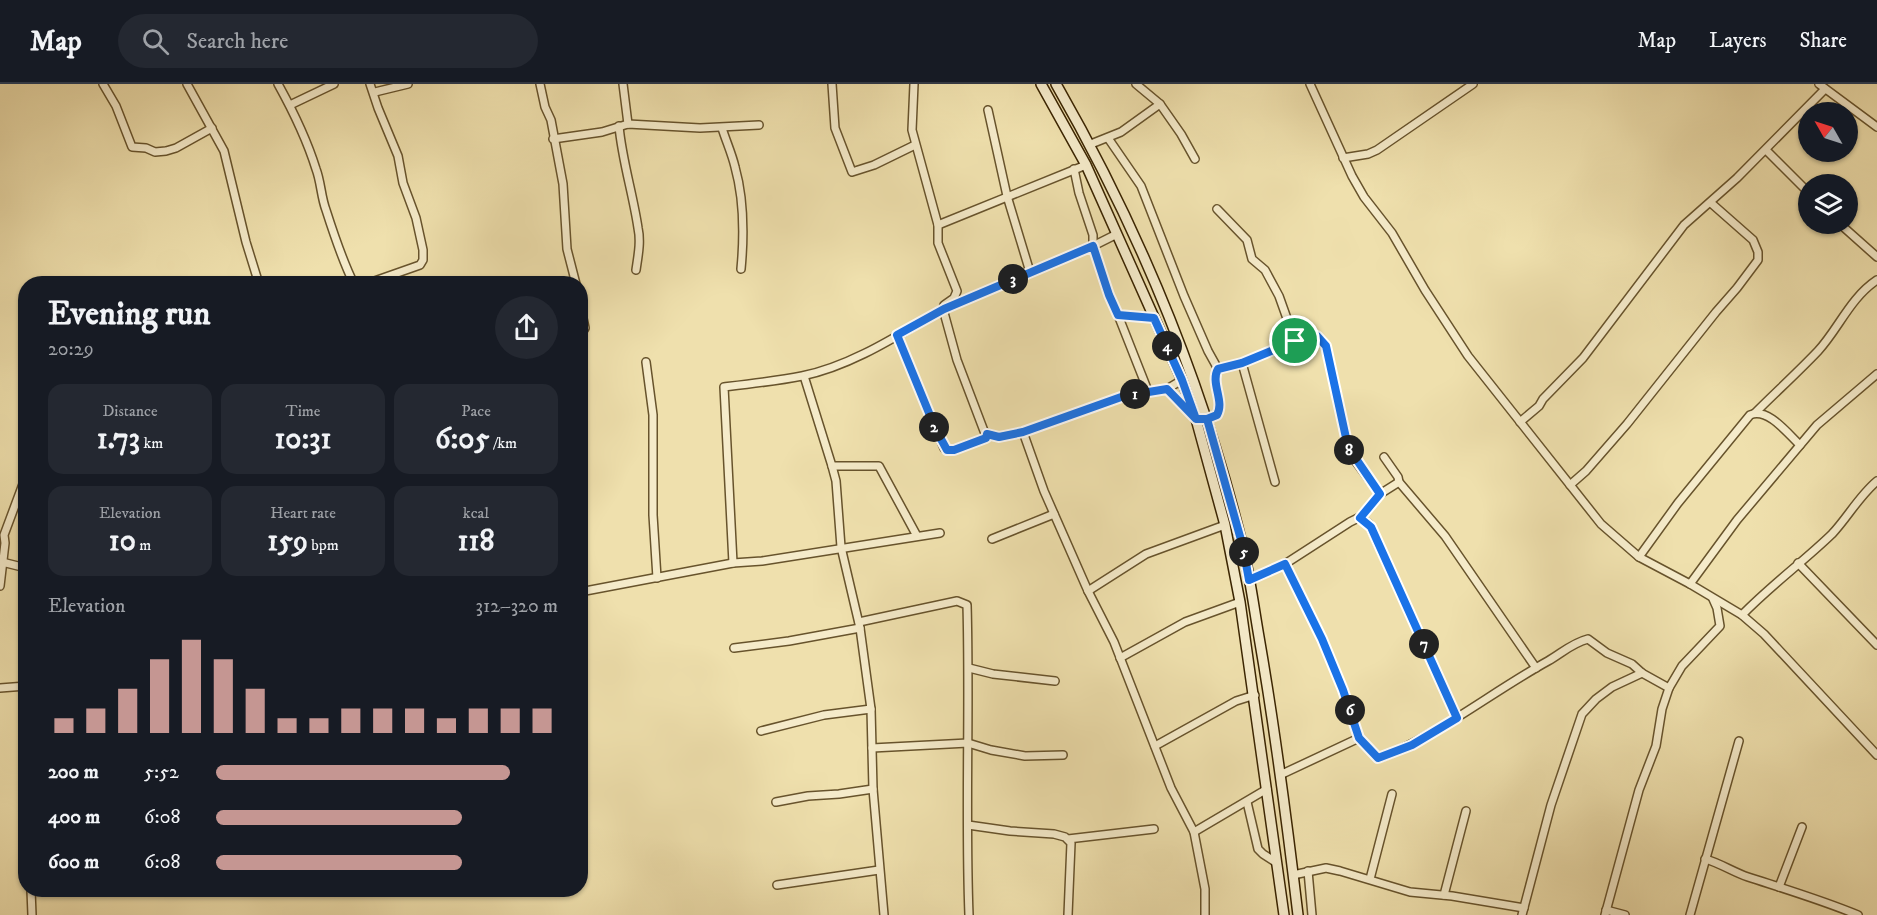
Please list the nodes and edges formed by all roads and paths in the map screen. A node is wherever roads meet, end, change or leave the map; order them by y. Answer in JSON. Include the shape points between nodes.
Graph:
{"nodes":[{"id":1,"x":103,"y":84,"type":"edge"},
{"id":2,"x":187,"y":84,"type":"edge"},
{"id":3,"x":278,"y":84,"type":"edge"},
{"id":4,"x":334,"y":84,"type":"edge"},
{"id":5,"x":370,"y":84,"type":"edge"},
{"id":6,"x":408,"y":84,"type":"edge"},
{"id":7,"x":540,"y":84,"type":"edge"},
{"id":8,"x":623,"y":84,"type":"edge"},
{"id":9,"x":832,"y":84,"type":"edge"},
{"id":10,"x":914,"y":84,"type":"edge"},
{"id":11,"x":1041,"y":84,"type":"edge"},
{"id":12,"x":1056,"y":84,"type":"edge"},
{"id":13,"x":1136,"y":84,"type":"edge"},
{"id":14,"x":1310,"y":84,"type":"edge"},
{"id":15,"x":1473,"y":84,"type":"edge"},
{"id":16,"x":1822,"y":86,"type":"edge"},
{"id":17,"x":375,"y":93,"type":"junction"},
{"id":18,"x":1160,"y":104,"type":"junction"},
{"id":19,"x":290,"y":105,"type":"junction"},
{"id":20,"x":987,"y":110,"type":"dead end"},
{"id":21,"x":628,"y":124,"type":"junction"},
{"id":22,"x":759,"y":125,"type":"dead end"},
{"id":23,"x":619,"y":126,"type":"junction"},
{"id":24,"x":1877,"y":126,"type":"edge"},
{"id":25,"x":212,"y":128,"type":"junction"},
{"id":26,"x":722,"y":128,"type":"junction"},
{"id":27,"x":1108,"y":138,"type":"junction"},
{"id":28,"x":553,"y":139,"type":"junction"},
{"id":29,"x":1091,"y":144,"type":"junction"},
{"id":30,"x":915,"y":145,"type":"junction"},
{"id":31,"x":1766,"y":150,"type":"junction"},
{"id":32,"x":1342,"y":158,"type":"junction"},
{"id":33,"x":1195,"y":159,"type":"dead end"},
{"id":34,"x":1086,"y":165,"type":"junction"},
{"id":35,"x":1074,"y":169,"type":"junction"},
{"id":36,"x":1798,"y":182,"type":"edge"},
{"id":37,"x":1007,"y":196,"type":"junction"},
{"id":38,"x":1711,"y":203,"type":"junction"},
{"id":39,"x":1217,"y":209,"type":"dead end"},
{"id":40,"x":938,"y":225,"type":"junction"},
{"id":41,"x":1118,"y":234,"type":"junction"},
{"id":42,"x":1851,"y":234,"type":"edge"},
{"id":43,"x":1093,"y":246,"type":"junction"},
{"id":44,"x":1877,"y":257,"type":"edge"},
{"id":45,"x":741,"y":269,"type":"dead end"},
{"id":46,"x":636,"y":270,"type":"dead end"},
{"id":47,"x":1030,"y":272,"type":"junction"},
{"id":48,"x":257,"y":276,"type":"edge"},
{"id":49,"x":350,"y":276,"type":"edge"},
{"id":50,"x":389,"y":276,"type":"edge"},
{"id":51,"x":574,"y":276,"type":"edge"},
{"id":52,"x":1877,"y":280,"type":"edge"},
{"id":53,"x":944,"y":309,"type":"junction"},
{"id":54,"x":1118,"y":315,"type":"junction"},
{"id":55,"x":1154,"y":318,"type":"junction"},
{"id":56,"x":897,"y":335,"type":"junction"},
{"id":57,"x":1295,"y":341,"type":"junction"},
{"id":58,"x":646,"y":362,"type":"dead end"},
{"id":59,"x":1242,"y":363,"type":"junction"},
{"id":60,"x":1218,"y":369,"type":"junction"},
{"id":61,"x":1877,"y":374,"type":"edge"},
{"id":62,"x":804,"y":376,"type":"junction"},
{"id":63,"x":1182,"y":380,"type":"junction"},
{"id":64,"x":1167,"y":389,"type":"junction"},
{"id":65,"x":1148,"y":391,"type":"junction"},
{"id":66,"x":1755,"y":413,"type":"junction"},
{"id":67,"x":1196,"y":419,"type":"junction"},
{"id":68,"x":1207,"y":419,"type":"junction"},
{"id":69,"x":1520,"y":422,"type":"junction"},
{"id":70,"x":1023,"y":432,"type":"junction"},
{"id":71,"x":987,"y":434,"type":"junction"},
{"id":72,"x":1800,"y":445,"type":"junction"},
{"id":73,"x":1384,"y":457,"type":"dead end"},
{"id":74,"x":832,"y":466,"type":"junction"},
{"id":75,"x":1877,"y":481,"type":"edge"},
{"id":76,"x":1399,"y":482,"type":"junction"},
{"id":77,"x":1275,"y":483,"type":"dead end"},
{"id":78,"x":1570,"y":485,"type":"junction"},
{"id":79,"x":1380,"y":494,"type":"junction"},
{"id":80,"x":18,"y":497,"type":"edge"},
{"id":81,"x":1054,"y":514,"type":"junction"},
{"id":82,"x":1360,"y":518,"type":"junction"},
{"id":83,"x":1224,"y":525,"type":"junction"},
{"id":84,"x":939,"y":532,"type":"dead end"},
{"id":85,"x":917,"y":536,"type":"junction"},
{"id":86,"x":992,"y":539,"type":"dead end"},
{"id":87,"x":841,"y":547,"type":"junction"},
{"id":88,"x":1639,"y":557,"type":"junction"},
{"id":89,"x":2,"y":562,"type":"junction"},
{"id":90,"x":733,"y":563,"type":"junction"},
{"id":91,"x":1798,"y":563,"type":"junction"},
{"id":92,"x":1285,"y":564,"type":"junction"},
{"id":93,"x":18,"y":566,"type":"edge"},
{"id":94,"x":1,"y":576,"type":"edge"},
{"id":95,"x":657,"y":578,"type":"junction"},
{"id":96,"x":1249,"y":580,"type":"junction"},
{"id":97,"x":1690,"y":584,"type":"junction"},
{"id":98,"x":0,"y":586,"type":"edge"},
{"id":99,"x":588,"y":591,"type":"edge"},
{"id":100,"x":1088,"y":591,"type":"junction"},
{"id":101,"x":1713,"y":598,"type":"junction"},
{"id":102,"x":1240,"y":602,"type":"junction"},
{"id":103,"x":1742,"y":615,"type":"junction"},
{"id":104,"x":860,"y":625,"type":"junction"},
{"id":105,"x":1877,"y":645,"type":"edge"},
{"id":106,"x":734,"y":648,"type":"dead end"},
{"id":107,"x":1120,"y":658,"type":"junction"},
{"id":108,"x":969,"y":668,"type":"junction"},
{"id":109,"x":1536,"y":668,"type":"junction"},
{"id":110,"x":1642,"y":673,"type":"junction"},
{"id":111,"x":1055,"y":681,"type":"dead end"},
{"id":112,"x":18,"y":687,"type":"edge"},
{"id":113,"x":3,"y":688,"type":"edge"},
{"id":114,"x":1669,"y":688,"type":"junction"},
{"id":115,"x":0,"y":695,"type":"edge"},
{"id":116,"x":1254,"y":695,"type":"junction"},
{"id":117,"x":871,"y":709,"type":"junction"},
{"id":118,"x":1457,"y":718,"type":"junction"},
{"id":119,"x":761,"y":731,"type":"dead end"},
{"id":120,"x":1359,"y":738,"type":"junction"},
{"id":121,"x":1739,"y":741,"type":"dead end"},
{"id":122,"x":968,"y":743,"type":"junction"},
{"id":123,"x":1155,"y":746,"type":"junction"},
{"id":124,"x":872,"y":748,"type":"junction"},
{"id":125,"x":1063,"y":755,"type":"dead end"},
{"id":126,"x":1877,"y":755,"type":"edge"},
{"id":127,"x":1280,"y":775,"type":"junction"},
{"id":128,"x":873,"y":789,"type":"junction"},
{"id":129,"x":1267,"y":789,"type":"junction"},
{"id":130,"x":1392,"y":794,"type":"dead end"},
{"id":131,"x":776,"y":802,"type":"dead end"},
{"id":132,"x":1247,"y":802,"type":"junction"},
{"id":133,"x":1466,"y":811,"type":"dead end"},
{"id":134,"x":968,"y":825,"type":"junction"},
{"id":135,"x":1802,"y":827,"type":"dead end"},
{"id":136,"x":1154,"y":829,"type":"dead end"},
{"id":137,"x":1194,"y":832,"type":"junction"},
{"id":138,"x":1068,"y":839,"type":"junction"},
{"id":139,"x":1705,"y":859,"type":"junction"},
{"id":140,"x":1277,"y":863,"type":"junction"},
{"id":141,"x":879,"y":870,"type":"junction"},
{"id":142,"x":1308,"y":871,"type":"junction"},
{"id":143,"x":1293,"y":875,"type":"junction"},
{"id":144,"x":1370,"y":879,"type":"junction"},
{"id":145,"x":777,"y":885,"type":"dead end"},
{"id":146,"x":1779,"y":887,"type":"junction"},
{"id":147,"x":1443,"y":895,"type":"junction"},
{"id":148,"x":31,"y":897,"type":"edge"},
{"id":149,"x":1523,"y":912,"type":"edge"},
{"id":150,"x":1605,"y":912,"type":"edge"},
{"id":151,"x":32,"y":915,"type":"edge"},
{"id":152,"x":884,"y":915,"type":"edge"},
{"id":153,"x":969,"y":915,"type":"edge"},
{"id":154,"x":1068,"y":915,"type":"edge"},
{"id":155,"x":1205,"y":915,"type":"edge"},
{"id":156,"x":1284,"y":915,"type":"edge"},
{"id":157,"x":1298,"y":915,"type":"edge"},
{"id":158,"x":1312,"y":915,"type":"edge"},
{"id":159,"x":1625,"y":915,"type":"edge"},
{"id":160,"x":1690,"y":915,"type":"edge"},
{"id":161,"x":1858,"y":915,"type":"edge"}],
"edges":[{"from":1,"to":25,"type":"street","via":[[116,105],[132,147],[166,151]]},
{"from":2,"to":25,"type":"street"},
{"from":3,"to":19,"type":"street"},
{"from":4,"to":19,"type":"street"},
{"from":5,"to":17,"type":"street"},
{"from":6,"to":17,"type":"street"},
{"from":7,"to":28,"type":"street"},
{"from":8,"to":21,"type":"street"},
{"from":9,"to":30,"type":"street","via":[[835,128],[852,172]]},
{"from":10,"to":30,"type":"street"},
{"from":11,"to":34,"type":"main road"},
{"from":12,"to":29,"type":"main road"},
{"from":13,"to":18,"type":"street"},
{"from":14,"to":32,"type":"street"},
{"from":15,"to":32,"type":"street","via":[[1377,150]]},
{"from":16,"to":24,"type":"street"},
{"from":16,"to":31,"type":"street"},
{"from":17,"to":50,"type":"street","via":[[423,242],[420,265]]},
{"from":18,"to":27,"type":"street"},
{"from":18,"to":33,"type":"street"},
{"from":19,"to":49,"type":"street","via":[[317,170],[325,209]]},
{"from":20,"to":37,"type":"street"},
{"from":21,"to":23,"type":"street"},
{"from":21,"to":26,"type":"street"},
{"from":22,"to":26,"type":"street"},
{"from":23,"to":28,"type":"street"},
{"from":23,"to":46,"type":"street","via":[[638,228]]},
{"from":25,"to":48,"type":"street","via":[[224,151]]},
{"from":26,"to":45,"type":"street","via":[[737,175]]},
{"from":27,"to":29,"type":"street"},
{"from":27,"to":60,"type":"street","via":[[1141,186],[1184,296]]},
{"from":28,"to":51,"type":"street","via":[[563,184],[567,249]]},
{"from":29,"to":68,"type":"main road","via":[[1163,301]]},
{"from":30,"to":40,"type":"street"},
{"from":31,"to":36,"type":"street"},
{"from":31,"to":38,"type":"street"},
{"from":32,"to":69,"type":"street","via":[[1468,356]]},
{"from":34,"to":35,"type":"street"},
{"from":34,"to":41,"type":"main road"},
{"from":35,"to":37,"type":"street"},
{"from":35,"to":43,"type":"street"},
{"from":37,"to":40,"type":"street"},
{"from":37,"to":47,"type":"street"},
{"from":38,"to":69,"type":"street","via":[[1684,225],[1583,358]]},
{"from":38,"to":78,"type":"street","via":[[1753,240],[1758,260],[1627,424]]},
{"from":39,"to":57,"type":"street","via":[[1247,240],[1252,258],[1265,270]]},
{"from":40,"to":53,"type":"street","via":[[938,243],[957,291]]},
{"from":41,"to":43,"type":"street"},
{"from":41,"to":55,"type":"main road"},
{"from":42,"to":44,"type":"street"},
{"from":43,"to":47,"type":"street"},
{"from":43,"to":54,"type":"street"},
{"from":47,"to":53,"type":"street"},
{"from":52,"to":66,"type":"street","via":[[1866,287],[1819,350]]},
{"from":53,"to":56,"type":"street"},
{"from":53,"to":71,"type":"street","via":[[957,360]]},
{"from":54,"to":55,"type":"street"},
{"from":54,"to":65,"type":"street"},
{"from":55,"to":63,"type":"main road"},
{"from":56,"to":62,"type":"street","via":[[844,362]]},
{"from":56,"to":71,"type":"street","via":[[944,448],[954,450],[986,438]]},
{"from":57,"to":59,"type":"street"},
{"from":57,"to":79,"type":"street","via":[[1317,336],[1326,346],[1348,447]]},
{"from":58,"to":95,"type":"street","via":[[653,415]]},
{"from":59,"to":60,"type":"street"},
{"from":59,"to":77,"type":"street"},
{"from":60,"to":68,"type":"street","via":[[1215,377],[1220,409]]},
{"from":61,"to":72,"type":"street","via":[[1817,425]]},
{"from":62,"to":74,"type":"street"},
{"from":62,"to":90,"type":"street","via":[[723,389]]},
{"from":63,"to":64,"type":"street"},
{"from":63,"to":67,"type":"main road"},
{"from":64,"to":65,"type":"street"},
{"from":64,"to":67,"type":"street"},
{"from":65,"to":70,"type":"street"},
{"from":66,"to":72,"type":"street","via":[[1777,424]]},
{"from":66,"to":88,"type":"street","via":[[1719,451]]},
{"from":67,"to":68,"type":"street"},
{"from":67,"to":83,"type":"main road"},
{"from":68,"to":96,"type":"main road"},
{"from":69,"to":78,"type":"street"},
{"from":70,"to":71,"type":"street","via":[[999,437]]},
{"from":70,"to":81,"type":"street"},
{"from":72,"to":97,"type":"street"},
{"from":73,"to":76,"type":"street"},
{"from":74,"to":85,"type":"street","via":[[879,466]]},
{"from":74,"to":87,"type":"street"},
{"from":75,"to":91,"type":"street","via":[[1832,533]]},
{"from":76,"to":79,"type":"street"},
{"from":76,"to":109,"type":"street","via":[[1445,536]]},
{"from":78,"to":88,"type":"street","via":[[1600,524]]},
{"from":79,"to":82,"type":"street"},
{"from":80,"to":89,"type":"street","via":[[4,535]]},
{"from":81,"to":86,"type":"street"},
{"from":81,"to":100,"type":"street"},
{"from":82,"to":92,"type":"street"},
{"from":82,"to":118,"type":"street","via":[[1371,527]]},
{"from":83,"to":100,"type":"street","via":[[1146,554]]},
{"from":83,"to":102,"type":"main road"},
{"from":84,"to":85,"type":"street"},
{"from":85,"to":87,"type":"street"},
{"from":87,"to":90,"type":"street"},
{"from":87,"to":104,"type":"street"},
{"from":88,"to":97,"type":"street"},
{"from":89,"to":93,"type":"street"},
{"from":89,"to":94,"type":"street"},
{"from":90,"to":95,"type":"street"},
{"from":91,"to":103,"type":"street"},
{"from":91,"to":105,"type":"street"},
{"from":92,"to":96,"type":"street"},
{"from":92,"to":120,"type":"street","via":[[1322,639]]},
{"from":94,"to":98,"type":"street"},
{"from":95,"to":99,"type":"street"},
{"from":96,"to":127,"type":"main road"},
{"from":97,"to":101,"type":"street"},
{"from":100,"to":107,"type":"street"},
{"from":101,"to":103,"type":"street"},
{"from":101,"to":114,"type":"street","via":[[1720,627],[1683,666]]},
{"from":102,"to":107,"type":"street","via":[[1185,622]]},
{"from":102,"to":116,"type":"main road"},
{"from":103,"to":126,"type":"street"},
{"from":104,"to":106,"type":"street"},
{"from":104,"to":108,"type":"street","via":[[962,601],[967,605]]},
{"from":104,"to":117,"type":"street"},
{"from":107,"to":123,"type":"street"},
{"from":108,"to":111,"type":"street"},
{"from":108,"to":122,"type":"street"},
{"from":109,"to":110,"type":"street","via":[[1588,639]]},
{"from":109,"to":118,"type":"street"},
{"from":110,"to":114,"type":"street"},
{"from":110,"to":149,"type":"street","via":[[1612,687],[1582,714],[1554,796]]},
{"from":112,"to":113,"type":"street"},
{"from":113,"to":115,"type":"street"},
{"from":114,"to":150,"type":"street","via":[[1656,746],[1639,790]]},
{"from":116,"to":123,"type":"street"},
{"from":116,"to":129,"type":"main road"},
{"from":117,"to":119,"type":"street"},
{"from":117,"to":124,"type":"street"},
{"from":118,"to":120,"type":"street","via":[[1412,745],[1378,758]]},
{"from":120,"to":127,"type":"street"},
{"from":121,"to":139,"type":"street"},
{"from":122,"to":124,"type":"street"},
{"from":122,"to":125,"type":"street","via":[[1025,756]]},
{"from":122,"to":134,"type":"street"},
{"from":123,"to":137,"type":"street"},
{"from":124,"to":128,"type":"street"},
{"from":127,"to":143,"type":"main road"},
{"from":128,"to":131,"type":"street"},
{"from":128,"to":141,"type":"street"},
{"from":129,"to":132,"type":"street"},
{"from":129,"to":140,"type":"main road"},
{"from":130,"to":144,"type":"street"},
{"from":132,"to":137,"type":"street"},
{"from":132,"to":140,"type":"street","via":[[1258,849]]},
{"from":133,"to":147,"type":"street"},
{"from":134,"to":138,"type":"street","via":[[1054,834]]},
{"from":134,"to":153,"type":"street"},
{"from":135,"to":146,"type":"street"},
{"from":136,"to":138,"type":"street"},
{"from":137,"to":155,"type":"street","via":[[1205,889]]},
{"from":138,"to":154,"type":"street"},
{"from":139,"to":146,"type":"street"},
{"from":139,"to":160,"type":"street"},
{"from":140,"to":156,"type":"main road"},
{"from":141,"to":145,"type":"street"},
{"from":141,"to":152,"type":"street"},
{"from":142,"to":143,"type":"street"},
{"from":142,"to":144,"type":"street","via":[[1326,868]]},
{"from":142,"to":158,"type":"street"},
{"from":143,"to":157,"type":"main road"},
{"from":144,"to":147,"type":"street","via":[[1410,892]]},
{"from":146,"to":161,"type":"street"},
{"from":147,"to":149,"type":"street"},
{"from":148,"to":151,"type":"street"},
{"from":150,"to":159,"type":"street"}]}
